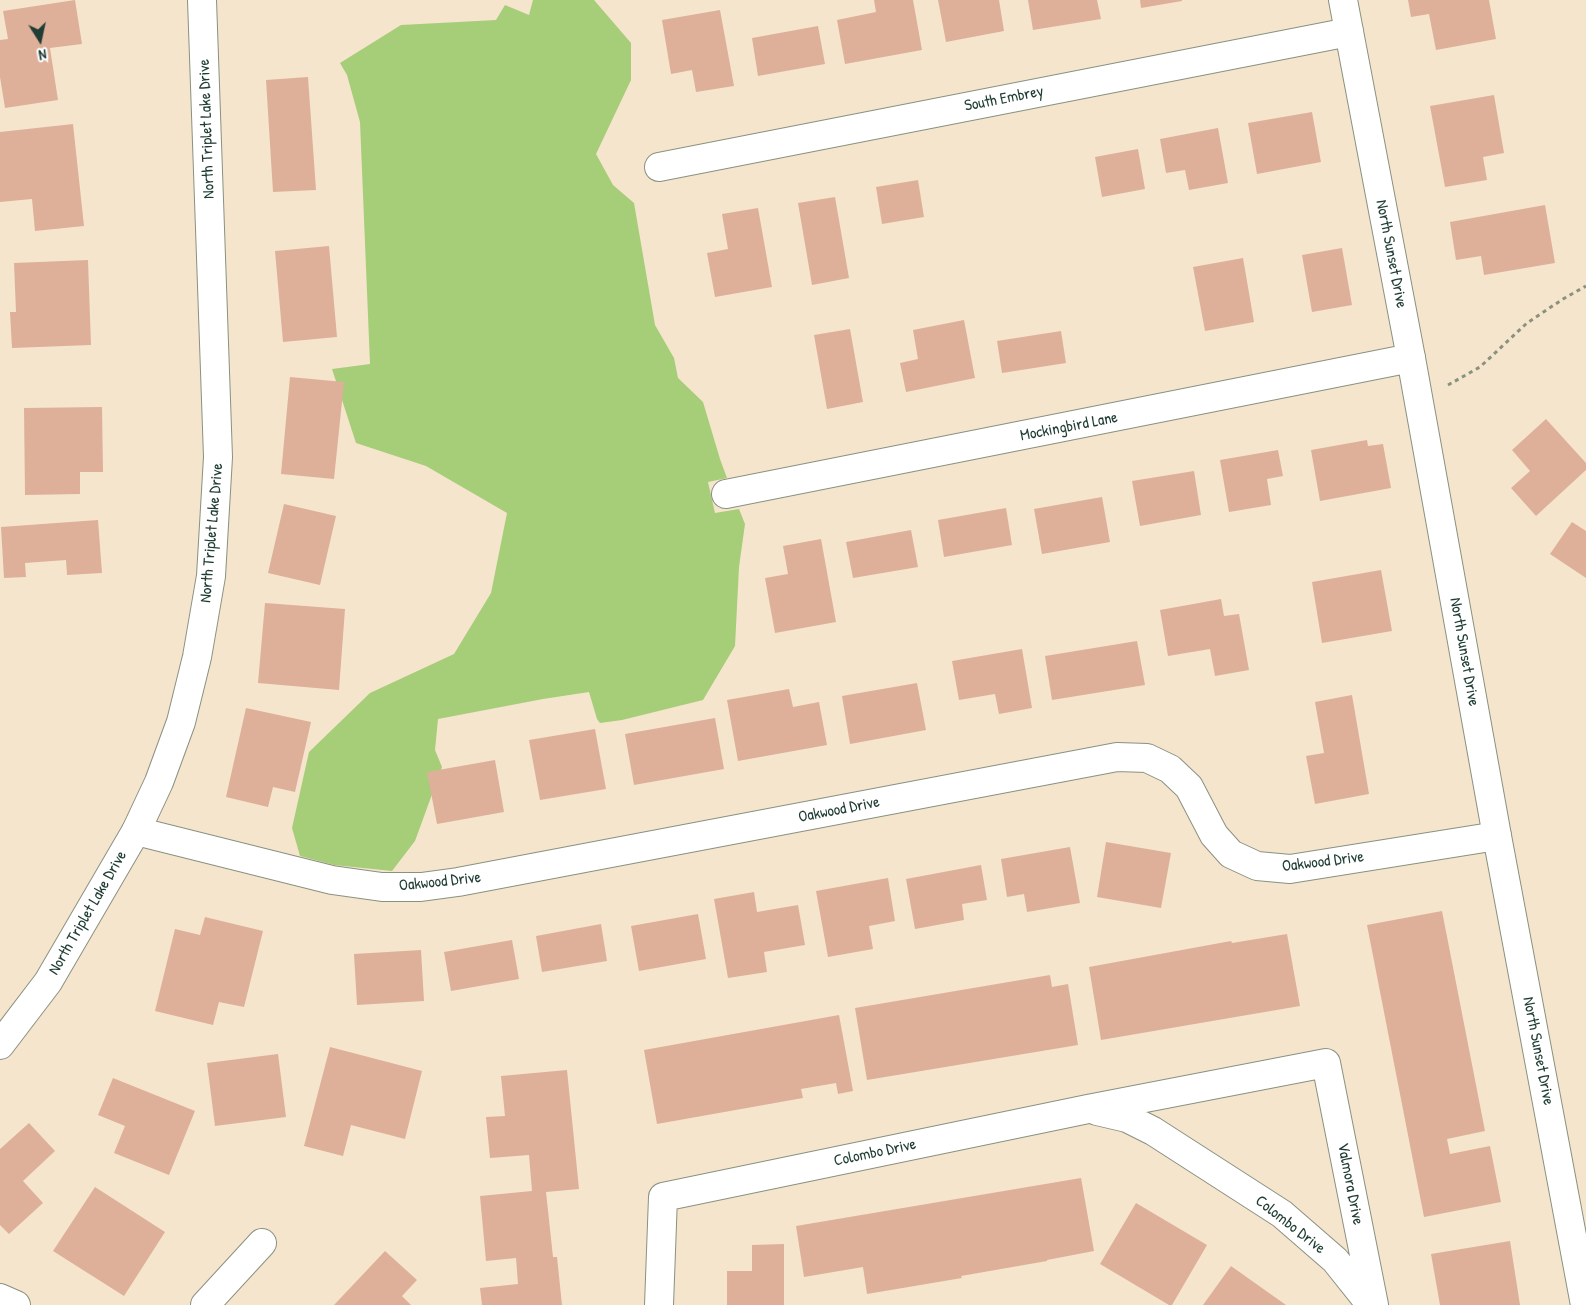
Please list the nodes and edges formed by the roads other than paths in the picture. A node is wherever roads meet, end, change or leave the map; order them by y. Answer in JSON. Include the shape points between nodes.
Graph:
{"nodes":[{"id":1,"x":202,"y":0,"type":"edge"},
{"id":2,"x":1343,"y":0,"type":"edge"},
{"id":3,"x":1349,"y":32,"type":"junction"},
{"id":4,"x":659,"y":167,"type":"dead end"},
{"id":5,"x":1411,"y":358,"type":"junction"},
{"id":6,"x":726,"y":494,"type":"dead end"},
{"id":7,"x":136,"y":831,"type":"junction"},
{"id":8,"x":1497,"y":836,"type":"junction"},
{"id":9,"x":0,"y":1045,"type":"edge"},
{"id":10,"x":1326,"y":1063,"type":"joint"},
{"id":11,"x":1088,"y":1109,"type":"junction"},
{"id":12,"x":262,"y":1244,"type":"dead end"},
{"id":13,"x":0,"y":1298,"type":"edge"},
{"id":14,"x":16,"y":1305,"type":"edge"},
{"id":15,"x":205,"y":1305,"type":"edge"},
{"id":16,"x":659,"y":1305,"type":"edge"},
{"id":17,"x":1373,"y":1305,"type":"edge"},
{"id":18,"x":1585,"y":1305,"type":"edge"}],
"edges":[{"from":1,"to":7,"type":"street","name":"North Triplet Lake Drive","via":[[218,457],[211,576],[197,657],[181,722],[160,782]]},
{"from":2,"to":3,"type":"street","name":"North Sunset Drive"},
{"from":3,"to":4,"type":"street","name":"South Embrey"},
{"from":3,"to":5,"type":"street","name":"North Sunset Drive"},
{"from":5,"to":6,"type":"street","name":"Mockingbird Lane"},
{"from":5,"to":8,"type":"street","name":"North Sunset Drive"},
{"from":7,"to":8,"type":"street","name":"Oakwood Drive","via":[[332,880],[382,887],[421,887],[467,881],[1117,757],[1147,758],[1170,769],[1188,787],[1214,835],[1231,854],[1257,866],[1290,869]]},
{"from":7,"to":9,"type":"street","name":"North Triplet Lake Drive","via":[[48,982]]},
{"from":8,"to":18,"type":"street","name":"North Sunset Drive"},
{"from":10,"to":11,"type":"street","name":"Colombo Drive"},
{"from":10,"to":17,"type":"street","name":"Valmora Drive"},
{"from":11,"to":16,"type":"street","name":"Colombo Drive","via":[[663,1197]]},
{"from":11,"to":17,"type":"street","name":"Colombo Drive","via":[[1127,1118],[1153,1131],[1282,1214],[1335,1260]]},
{"from":12,"to":15,"type":"street"},
{"from":13,"to":14,"type":"street"}]}
